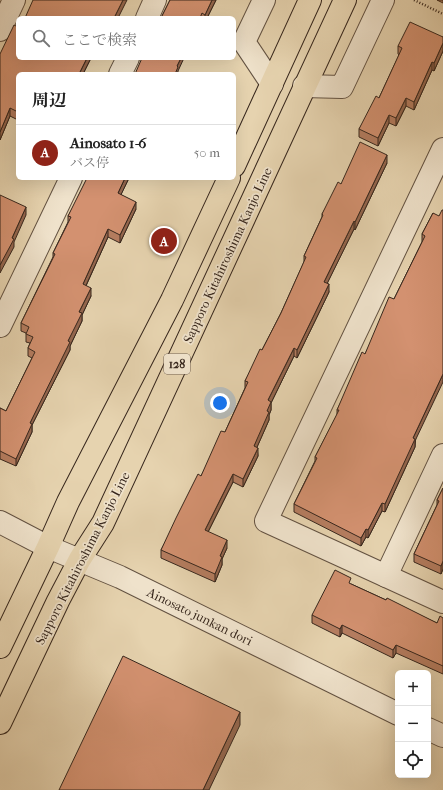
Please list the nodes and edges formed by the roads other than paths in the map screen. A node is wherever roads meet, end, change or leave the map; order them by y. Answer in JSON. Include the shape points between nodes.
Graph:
{"nodes":[{"id":1,"x":14,"y":0,"type":"edge"},
{"id":2,"x":155,"y":0,"type":"edge"},
{"id":3,"x":264,"y":0,"type":"edge"},
{"id":4,"x":310,"y":0,"type":"edge"},
{"id":5,"x":345,"y":0,"type":"edge"},
{"id":6,"x":383,"y":0,"type":"edge"},
{"id":7,"x":148,"y":16,"type":"edge"},
{"id":8,"x":0,"y":30,"type":"edge"},
{"id":9,"x":127,"y":60,"type":"edge"},
{"id":10,"x":121,"y":72,"type":"edge"},
{"id":11,"x":272,"y":84,"type":"junction"},
{"id":12,"x":304,"y":86,"type":"junction"},
{"id":13,"x":443,"y":149,"type":"edge"},
{"id":14,"x":236,"y":162,"type":"edge"},
{"id":15,"x":69,"y":180,"type":"edge"},
{"id":16,"x":228,"y":180,"type":"edge"},
{"id":17,"x":0,"y":326,"type":"edge"},
{"id":18,"x":443,"y":455,"type":"edge"},
{"id":19,"x":0,"y":522,"type":"edge"},
{"id":20,"x":48,"y":547,"type":"junction"},
{"id":21,"x":80,"y":560,"type":"junction"},
{"id":22,"x":386,"y":576,"type":"junction"},
{"id":23,"x":443,"y":602,"type":"edge"},
{"id":24,"x":0,"y":647,"type":"edge"},
{"id":25,"x":395,"y":713,"type":"edge"},
{"id":26,"x":0,"y":724,"type":"edge"},
{"id":27,"x":431,"y":730,"type":"edge"},
{"id":28,"x":443,"y":736,"type":"edge"}],
"edges":[{"from":1,"to":8,"type":"street"},
{"from":2,"to":7,"type":"street"},
{"from":3,"to":11,"type":"street","via":[[244,42]]},
{"from":4,"to":11,"type":"main road"},
{"from":5,"to":12,"type":"main road","name":"Sapporo Kitahiroshima Kanjo Line","number":"128"},
{"from":6,"to":12,"type":"street","via":[[342,87]]},
{"from":9,"to":10,"type":"street"},
{"from":11,"to":14,"type":"main road"},
{"from":12,"to":21,"type":"main road","name":"Sapporo Kitahiroshima Kanjo Line","number":"128","via":[[103,523]]},
{"from":13,"to":22,"type":"street","via":[[266,521]]},
{"from":15,"to":17,"type":"street"},
{"from":16,"to":20,"type":"main road","number":"128","via":[[172,300],[68,502]]},
{"from":18,"to":22,"type":"street"},
{"from":19,"to":20,"type":"street","name":"Ainosato junkan dori"},
{"from":20,"to":21,"type":"street","name":"Ainosato junkan dori"},
{"from":20,"to":24,"type":"main road","number":"128"},
{"from":21,"to":25,"type":"street","name":"Ainosato junkan dori","via":[[120,577]]},
{"from":21,"to":26,"type":"main road","name":"Sapporo Kitahiroshima Kanjo Line","number":"128"},
{"from":22,"to":23,"type":"street"},
{"from":27,"to":28,"type":"street"}]}
